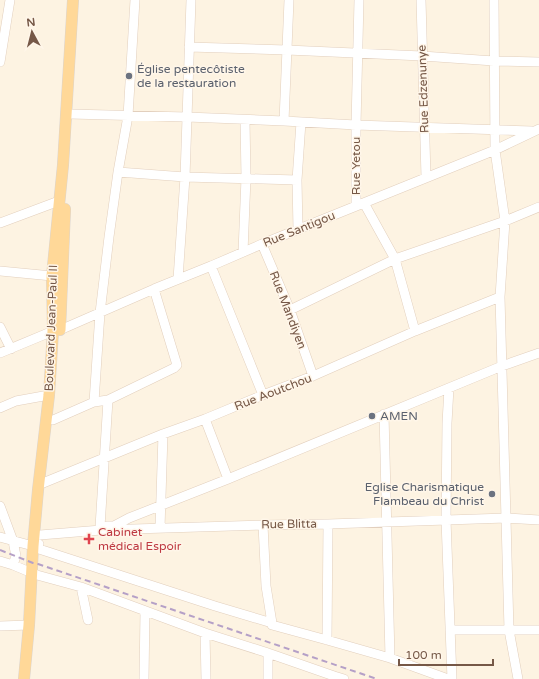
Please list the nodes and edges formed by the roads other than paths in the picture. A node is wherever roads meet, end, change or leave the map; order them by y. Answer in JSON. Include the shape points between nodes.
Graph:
{"nodes":[{"id":1,"x":10,"y":0,"type":"edge"},
{"id":2,"x":73,"y":0,"type":"edge"},
{"id":3,"x":76,"y":0,"type":"edge"},
{"id":4,"x":135,"y":0,"type":"edge"},
{"id":5,"x":191,"y":0,"type":"edge"},
{"id":6,"x":290,"y":0,"type":"edge"},
{"id":7,"x":359,"y":0,"type":"edge"},
{"id":8,"x":421,"y":0,"type":"edge"},
{"id":9,"x":494,"y":0,"type":"edge"},
{"id":10,"x":189,"y":47,"type":"junction"},
{"id":11,"x":287,"y":50,"type":"junction"},
{"id":12,"x":358,"y":54,"type":"junction"},
{"id":13,"x":422,"y":56,"type":"junction"},
{"id":14,"x":494,"y":61,"type":"junction"},
{"id":15,"x":0,"y":62,"type":"edge"},
{"id":16,"x":539,"y":62,"type":"edge"},
{"id":17,"x":70,"y":114,"type":"junction"},
{"id":18,"x":128,"y":116,"type":"junction"},
{"id":19,"x":187,"y":117,"type":"junction"},
{"id":20,"x":245,"y":120,"type":"junction"},
{"id":21,"x":284,"y":121,"type":"junction"},
{"id":22,"x":301,"y":122,"type":"junction"},
{"id":23,"x":356,"y":125,"type":"junction"},
{"id":24,"x":424,"y":127,"type":"junction"},
{"id":25,"x":495,"y":130,"type":"junction"},
{"id":26,"x":537,"y":130,"type":"edge"},
{"id":27,"x":495,"y":150,"type":"junction"},
{"id":28,"x":118,"y":172,"type":"junction"},
{"id":29,"x":185,"y":177,"type":"junction"},
{"id":30,"x":426,"y":177,"type":"junction"},
{"id":31,"x":246,"y":178,"type":"junction"},
{"id":32,"x":297,"y":180,"type":"junction"},
{"id":33,"x":59,"y":201,"type":"junction"},
{"id":34,"x":360,"y":204,"type":"junction"},
{"id":35,"x":539,"y":207,"type":"edge"},
{"id":36,"x":505,"y":221,"type":"junction"},
{"id":37,"x":0,"y":223,"type":"edge"},
{"id":38,"x":298,"y":230,"type":"junction"},
{"id":39,"x":262,"y":244,"type":"junction"},
{"id":40,"x":243,"y":252,"type":"junction"},
{"id":41,"x":395,"y":259,"type":"junction"},
{"id":42,"x":211,"y":266,"type":"junction"},
{"id":43,"x":0,"y":270,"type":"edge"},
{"id":44,"x":52,"y":276,"type":"junction"},
{"id":45,"x":178,"y":279,"type":"junction"},
{"id":46,"x":154,"y":289,"type":"junction"},
{"id":47,"x":500,"y":297,"type":"junction"},
{"id":48,"x":290,"y":310,"type":"junction"},
{"id":49,"x":100,"y":313,"type":"junction"},
{"id":50,"x":0,"y":327,"type":"edge"},
{"id":51,"x":57,"y":330,"type":"junction"},
{"id":52,"x":415,"y":331,"type":"junction"},
{"id":53,"x":11,"y":349,"type":"junction"},
{"id":54,"x":0,"y":353,"type":"edge"},
{"id":55,"x":539,"y":353,"type":"edge"},
{"id":56,"x":502,"y":366,"type":"junction"},
{"id":57,"x":313,"y":376,"type":"junction"},
{"id":58,"x":449,"y":388,"type":"junction"},
{"id":59,"x":49,"y":395,"type":"junction"},
{"id":60,"x":263,"y":395,"type":"junction"},
{"id":61,"x":108,"y":400,"type":"junction"},
{"id":62,"x":94,"y":402,"type":"junction"},
{"id":63,"x":0,"y":408,"type":"edge"},
{"id":64,"x":384,"y":414,"type":"junction"},
{"id":65,"x":205,"y":418,"type":"junction"},
{"id":66,"x":53,"y":420,"type":"junction"},
{"id":67,"x":163,"y":434,"type":"junction"},
{"id":68,"x":104,"y":458,"type":"junction"},
{"id":69,"x":228,"y":478,"type":"junction"},
{"id":70,"x":43,"y":482,"type":"junction"},
{"id":71,"x":161,"y":504,"type":"junction"},
{"id":72,"x":0,"y":506,"type":"edge"},
{"id":73,"x":506,"y":518,"type":"junction"},
{"id":74,"x":446,"y":520,"type":"junction"},
{"id":75,"x":539,"y":520,"type":"edge"},
{"id":76,"x":387,"y":522,"type":"junction"},
{"id":77,"x":328,"y":524,"type":"junction"},
{"id":78,"x":263,"y":525,"type":"junction"},
{"id":79,"x":160,"y":528,"type":"junction"},
{"id":80,"x":100,"y":529,"type":"junction"},
{"id":81,"x":0,"y":537,"type":"edge"},
{"id":82,"x":13,"y":541,"type":"junction"},
{"id":83,"x":38,"y":543,"type":"junction"},
{"id":84,"x":0,"y":561,"type":"edge"},
{"id":85,"x":13,"y":565,"type":"junction"},
{"id":86,"x":34,"y":574,"type":"junction"},
{"id":87,"x":81,"y":587,"type":"junction"},
{"id":88,"x":145,"y":611,"type":"junction"},
{"id":89,"x":88,"y":620,"type":"dead end"},
{"id":90,"x":272,"y":623,"type":"junction"},
{"id":91,"x":29,"y":625,"type":"junction"},
{"id":92,"x":0,"y":626,"type":"edge"},
{"id":93,"x":450,"y":630,"type":"junction"},
{"id":94,"x":509,"y":630,"type":"junction"},
{"id":95,"x":539,"y":630,"type":"edge"},
{"id":96,"x":205,"y":633,"type":"junction"},
{"id":97,"x":327,"y":640,"type":"junction"},
{"id":98,"x":268,"y":653,"type":"junction"},
{"id":99,"x":390,"y":658,"type":"junction"},
{"id":100,"x":329,"y":677,"type":"edge"},
{"id":101,"x":24,"y":679,"type":"edge"},
{"id":102,"x":31,"y":679,"type":"edge"},
{"id":103,"x":144,"y":679,"type":"edge"},
{"id":104,"x":206,"y":679,"type":"edge"},
{"id":105,"x":268,"y":679,"type":"edge"},
{"id":106,"x":344,"y":679,"type":"edge"},
{"id":107,"x":448,"y":679,"type":"edge"},
{"id":108,"x":452,"y":679,"type":"edge"},
{"id":109,"x":518,"y":679,"type":"edge"}],
"edges":[{"from":1,"to":15,"type":"street"},
{"from":2,"to":33,"type":"main road","name":"Boulevard Jean-Paul II"},
{"from":3,"to":17,"type":"main road","name":"Boulevard Jean-Paul II"},
{"from":4,"to":18,"type":"street"},
{"from":5,"to":10,"type":"street"},
{"from":6,"to":11,"type":"street"},
{"from":7,"to":12,"type":"street","name":"Rue Yetou"},
{"from":8,"to":13,"type":"street","name":"Rue Edzenunye"},
{"from":9,"to":14,"type":"street"},
{"from":10,"to":11,"type":"street"},
{"from":10,"to":19,"type":"street"},
{"from":11,"to":12,"type":"street"},
{"from":11,"to":21,"type":"street"},
{"from":12,"to":13,"type":"street"},
{"from":12,"to":23,"type":"street","name":"Rue Yetou"},
{"from":13,"to":14,"type":"street"},
{"from":13,"to":24,"type":"street","name":"Rue Edzenunye"},
{"from":14,"to":16,"type":"street"},
{"from":14,"to":25,"type":"street"},
{"from":17,"to":18,"type":"street"},
{"from":17,"to":51,"type":"main road","name":"Boulevard Jean-Paul II"},
{"from":18,"to":19,"type":"street"},
{"from":18,"to":28,"type":"street"},
{"from":19,"to":20,"type":"street"},
{"from":19,"to":29,"type":"street"},
{"from":20,"to":21,"type":"street"},
{"from":20,"to":31,"type":"street"},
{"from":21,"to":22,"type":"street"},
{"from":22,"to":23,"type":"street"},
{"from":22,"to":32,"type":"street"},
{"from":23,"to":24,"type":"street"},
{"from":23,"to":34,"type":"street","name":"Rue Yetou"},
{"from":24,"to":25,"type":"street"},
{"from":24,"to":30,"type":"street","name":"Rue Edzenunye"},
{"from":25,"to":26,"type":"street"},
{"from":25,"to":27,"type":"street"},
{"from":26,"to":27,"type":"street","name":"Rue Santigou"},
{"from":27,"to":30,"type":"street","name":"Rue Santigou"},
{"from":27,"to":36,"type":"street"},
{"from":28,"to":29,"type":"street"},
{"from":28,"to":49,"type":"street"},
{"from":29,"to":31,"type":"street"},
{"from":29,"to":45,"type":"street"},
{"from":30,"to":34,"type":"street","name":"Rue Santigou"},
{"from":31,"to":32,"type":"street"},
{"from":31,"to":40,"type":"street"},
{"from":32,"to":38,"type":"street"},
{"from":33,"to":37,"type":"street"},
{"from":33,"to":44,"type":"main road","name":"Boulevard Jean-Paul II"},
{"from":34,"to":38,"type":"street","name":"Rue Santigou"},
{"from":34,"to":41,"type":"street"},
{"from":35,"to":36,"type":"street"},
{"from":36,"to":41,"type":"street"},
{"from":36,"to":47,"type":"street"},
{"from":38,"to":39,"type":"street","name":"Rue Santigou"},
{"from":39,"to":40,"type":"street","name":"Rue Santigou"},
{"from":39,"to":48,"type":"street","name":"Rue Mandiyen"},
{"from":40,"to":42,"type":"street","name":"Rue Santigou"},
{"from":41,"to":48,"type":"street"},
{"from":41,"to":52,"type":"street"},
{"from":42,"to":45,"type":"street","name":"Rue Santigou"},
{"from":42,"to":60,"type":"street"},
{"from":43,"to":44,"type":"street"},
{"from":44,"to":51,"type":"main road","name":"Boulevard Jean-Paul II"},
{"from":45,"to":46,"type":"street","name":"Rue Santigou"},
{"from":46,"to":49,"type":"street","name":"Rue Santigou"},
{"from":46,"to":61,"type":"street","via":[[177,365]]},
{"from":47,"to":52,"type":"street","name":"Rue Aoutchou"},
{"from":47,"to":56,"type":"street"},
{"from":48,"to":57,"type":"street","name":"Rue Mandiyen"},
{"from":49,"to":51,"type":"street","name":"Rue Santigou"},
{"from":49,"to":62,"type":"street"},
{"from":50,"to":53,"type":"street"},
{"from":51,"to":53,"type":"street","name":"Rue Santigou"},
{"from":51,"to":59,"type":"main road","name":"Boulevard Jean-Paul II"},
{"from":51,"to":66,"type":"main road","name":"Boulevard Jean-Paul II"},
{"from":52,"to":57,"type":"street","name":"Rue Aoutchou"},
{"from":53,"to":54,"type":"street","name":"Rue Santigou"},
{"from":55,"to":56,"type":"street"},
{"from":56,"to":58,"type":"street"},
{"from":56,"to":73,"type":"street"},
{"from":57,"to":60,"type":"street","name":"Rue Aoutchou"},
{"from":58,"to":64,"type":"street"},
{"from":58,"to":74,"type":"street"},
{"from":59,"to":63,"type":"street","via":[[16,401]]},
{"from":59,"to":83,"type":"main road","name":"Boulevard Jean-Paul II","via":[[38,490]]},
{"from":60,"to":65,"type":"street","name":"Rue Aoutchou"},
{"from":61,"to":62,"type":"street"},
{"from":61,"to":68,"type":"street"},
{"from":62,"to":66,"type":"street"},
{"from":64,"to":69,"type":"street"},
{"from":64,"to":76,"type":"street"},
{"from":65,"to":67,"type":"street","name":"Rue Aoutchou"},
{"from":65,"to":69,"type":"street"},
{"from":66,"to":70,"type":"main road","name":"Boulevard Jean-Paul II"},
{"from":67,"to":68,"type":"street","name":"Rue Aoutchou"},
{"from":67,"to":71,"type":"street"},
{"from":68,"to":70,"type":"street","name":"Rue Aoutchou"},
{"from":68,"to":80,"type":"street"},
{"from":69,"to":71,"type":"street"},
{"from":70,"to":83,"type":"main road","name":"Boulevard Jean-Paul II"},
{"from":71,"to":79,"type":"street"},
{"from":71,"to":80,"type":"street","via":[[114,526]]},
{"from":72,"to":82,"type":"street"},
{"from":73,"to":74,"type":"street","name":"Rue Blitta"},
{"from":73,"to":75,"type":"street","name":"Rue Blitta"},
{"from":73,"to":94,"type":"street"},
{"from":74,"to":76,"type":"street","name":"Rue Blitta"},
{"from":74,"to":93,"type":"street"},
{"from":76,"to":77,"type":"street","name":"Rue Blitta"},
{"from":76,"to":99,"type":"street"},
{"from":77,"to":78,"type":"street","name":"Rue Blitta"},
{"from":77,"to":97,"type":"street"},
{"from":78,"to":79,"type":"street","name":"Rue Blitta"},
{"from":78,"to":90,"type":"street","via":[[266,586]]},
{"from":79,"to":80,"type":"street","name":"Rue Blitta"},
{"from":80,"to":83,"type":"street","name":"Rue Blitta"},
{"from":81,"to":82,"type":"street"},
{"from":82,"to":83,"type":"street"},
{"from":82,"to":85,"type":"street","via":[[16,556]]},
{"from":83,"to":86,"type":"main road","name":"Boulevard Jean-Paul II"},
{"from":83,"to":90,"type":"street","via":[[215,606]]},
{"from":84,"to":85,"type":"street"},
{"from":85,"to":86,"type":"street"},
{"from":86,"to":87,"type":"street"},
{"from":86,"to":91,"type":"main road","name":"Boulevard Jean-Paul II"},
{"from":86,"to":102,"type":"main road","name":"Boulevard Jean-Paul II"},
{"from":87,"to":88,"type":"street"},
{"from":87,"to":89,"type":"street"},
{"from":88,"to":96,"type":"street"},
{"from":88,"to":103,"type":"street"},
{"from":90,"to":97,"type":"street"},
{"from":91,"to":92,"type":"street"},
{"from":91,"to":101,"type":"main road","name":"Boulevard Jean-Paul II"},
{"from":93,"to":94,"type":"street"},
{"from":93,"to":108,"type":"street"},
{"from":94,"to":95,"type":"street"},
{"from":94,"to":109,"type":"street"},
{"from":96,"to":98,"type":"street"},
{"from":96,"to":104,"type":"street"},
{"from":97,"to":99,"type":"street"},
{"from":98,"to":100,"type":"street"},
{"from":98,"to":105,"type":"street"},
{"from":99,"to":107,"type":"street"},
{"from":100,"to":106,"type":"street"}]}
